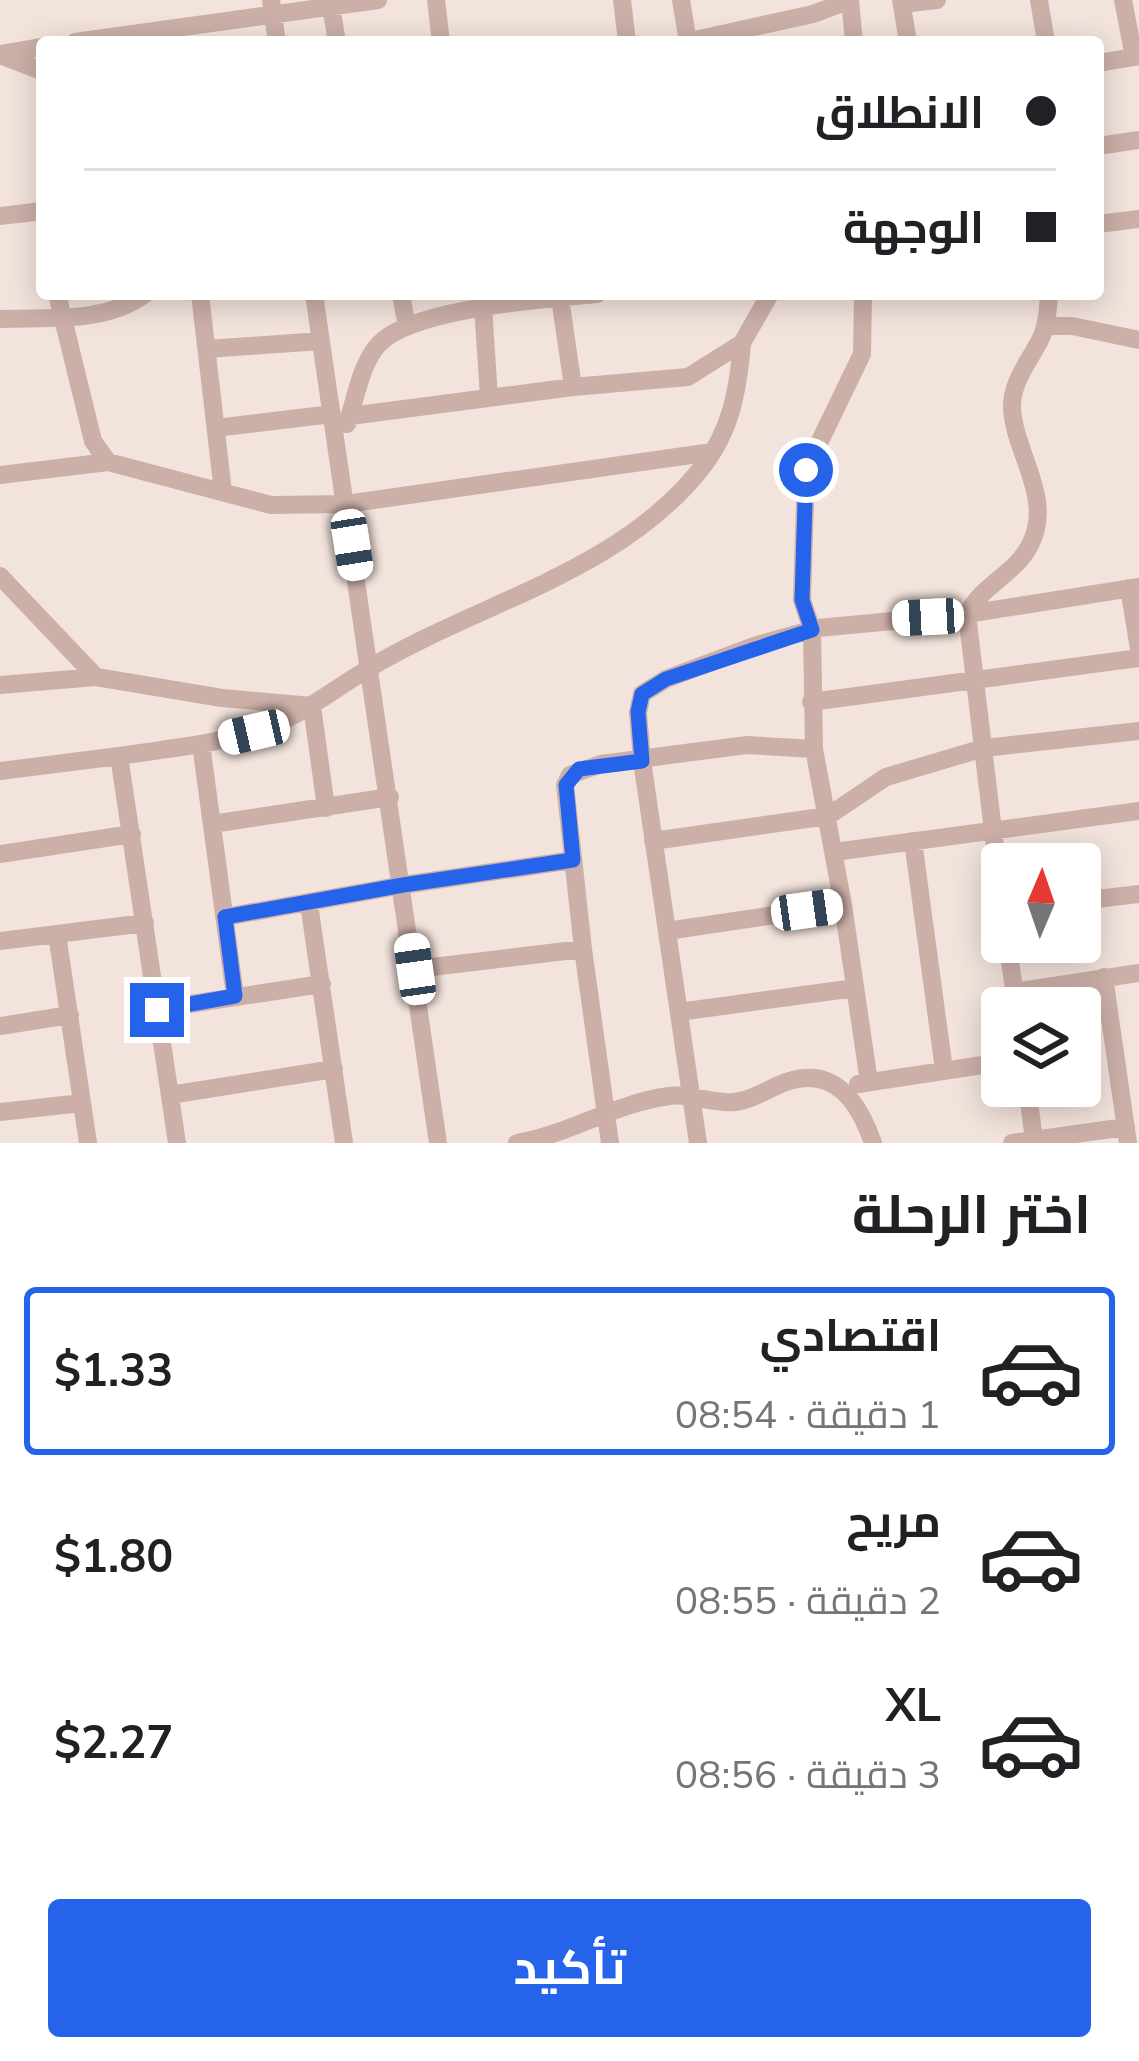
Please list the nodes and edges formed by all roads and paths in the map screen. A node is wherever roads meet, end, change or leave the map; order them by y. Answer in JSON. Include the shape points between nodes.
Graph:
{"nodes":[{"id":1,"x":378,"y":0,"type":"edge"},
{"id":2,"x":436,"y":0,"type":"edge"},
{"id":3,"x":622,"y":0,"type":"edge"},
{"id":4,"x":681,"y":0,"type":"edge"},
{"id":5,"x":850,"y":0,"type":"edge"},
{"id":6,"x":937,"y":0,"type":"edge"},
{"id":7,"x":1039,"y":0,"type":"edge"},
{"id":8,"x":1123,"y":0,"type":"edge"},
{"id":9,"x":901,"y":2,"type":"edge"},
{"id":10,"x":332,"y":6,"type":"junction"},
{"id":11,"x":272,"y":7,"type":"edge"},
{"id":12,"x":109,"y":36,"type":"edge"},
{"id":13,"x":337,"y":36,"type":"edge"},
{"id":14,"x":441,"y":36,"type":"edge"},
{"id":15,"x":626,"y":36,"type":"edge"},
{"id":16,"x":694,"y":36,"type":"edge"},
{"id":17,"x":718,"y":36,"type":"edge"},
{"id":18,"x":853,"y":36,"type":"edge"},
{"id":19,"x":907,"y":36,"type":"edge"},
{"id":20,"x":1045,"y":36,"type":"edge"},
{"id":21,"x":36,"y":48,"type":"edge"},
{"id":22,"x":0,"y":54,"type":"edge"},
{"id":23,"x":1136,"y":57,"type":"edge"},
{"id":24,"x":1104,"y":62,"type":"edge"},
{"id":25,"x":36,"y":69,"type":"edge"},
{"id":26,"x":1139,"y":140,"type":"edge"},
{"id":27,"x":1104,"y":145,"type":"edge"},
{"id":28,"x":36,"y":212,"type":"edge"},
{"id":29,"x":0,"y":217,"type":"edge"},
{"id":30,"x":1139,"y":218,"type":"edge"},
{"id":31,"x":1104,"y":223,"type":"edge"},
{"id":32,"x":58,"y":300,"type":"edge"},
{"id":33,"x":137,"y":300,"type":"edge"},
{"id":34,"x":201,"y":300,"type":"edge"},
{"id":35,"x":315,"y":300,"type":"edge"},
{"id":36,"x":402,"y":300,"type":"edge"},
{"id":37,"x":485,"y":300,"type":"edge"},
{"id":38,"x":560,"y":300,"type":"edge"},
{"id":39,"x":767,"y":300,"type":"edge"},
{"id":40,"x":862,"y":300,"type":"edge"},
{"id":41,"x":1048,"y":300,"type":"edge"},
{"id":42,"x":60,"y":316,"type":"junction"},
{"id":43,"x":0,"y":319,"type":"edge"},
{"id":44,"x":1046,"y":326,"type":"junction"},
{"id":45,"x":407,"y":327,"type":"junction"},
{"id":46,"x":1139,"y":340,"type":"edge"},
{"id":47,"x":321,"y":341,"type":"junction"},
{"id":48,"x":742,"y":343,"type":"junction"},
{"id":49,"x":206,"y":349,"type":"junction"},
{"id":50,"x":573,"y":387,"type":"junction"},
{"id":51,"x":489,"y":398,"type":"junction"},
{"id":52,"x":341,"y":415,"type":"junction"},
{"id":53,"x":215,"y":428,"type":"junction"},
{"id":54,"x":712,"y":452,"type":"junction"},
{"id":55,"x":108,"y":461,"type":"junction"},
{"id":56,"x":0,"y":475,"type":"edge"},
{"id":57,"x":223,"y":492,"type":"junction"},
{"id":58,"x":346,"y":504,"type":"junction"},
{"id":59,"x":0,"y":576,"type":"edge"},
{"id":60,"x":1134,"y":587,"type":"edge"},
{"id":61,"x":967,"y":614,"type":"junction"},
{"id":62,"x":812,"y":630,"type":"junction"},
{"id":63,"x":1139,"y":649,"type":"edge"},
{"id":64,"x":1139,"y":658,"type":"edge"},
{"id":65,"x":371,"y":666,"type":"junction"},
{"id":66,"x":96,"y":677,"type":"junction"},
{"id":67,"x":976,"y":680,"type":"junction"},
{"id":68,"x":0,"y":685,"type":"edge"},
{"id":69,"x":811,"y":702,"type":"junction"},
{"id":70,"x":312,"y":706,"type":"junction"},
{"id":71,"x":1139,"y":731,"type":"edge"},
{"id":72,"x":201,"y":744,"type":"junction"},
{"id":73,"x":814,"y":748,"type":"junction"},
{"id":74,"x":984,"y":748,"type":"junction"},
{"id":75,"x":119,"y":756,"type":"junction"},
{"id":76,"x":642,"y":761,"type":"junction"},
{"id":77,"x":0,"y":771,"type":"edge"},
{"id":78,"x":389,"y":797,"type":"junction"},
{"id":79,"x":326,"y":808,"type":"junction"},
{"id":80,"x":1139,"y":811,"type":"edge"},
{"id":81,"x":828,"y":816,"type":"junction"},
{"id":82,"x":212,"y":824,"type":"junction"},
{"id":83,"x":992,"y":831,"type":"junction"},
{"id":84,"x":132,"y":834,"type":"junction"},
{"id":85,"x":913,"y":841,"type":"junction"},
{"id":86,"x":653,"y":842,"type":"junction"},
{"id":87,"x":994,"y":843,"type":"edge"},
{"id":88,"x":834,"y":852,"type":"junction"},
{"id":89,"x":0,"y":854,"type":"edge"},
{"id":90,"x":573,"y":860,"type":"junction"},
{"id":91,"x":403,"y":885,"type":"junction"},
{"id":92,"x":1139,"y":894,"type":"edge"},
{"id":93,"x":1101,"y":899,"type":"edge"},
{"id":94,"x":309,"y":904,"type":"junction"},
{"id":95,"x":843,"y":905,"type":"junction"},
{"id":96,"x":225,"y":917,"type":"junction"},
{"id":97,"x":145,"y":923,"type":"junction"},
{"id":98,"x":667,"y":931,"type":"junction"},
{"id":99,"x":57,"y":934,"type":"junction"},
{"id":100,"x":0,"y":941,"type":"edge"},
{"id":101,"x":583,"y":949,"type":"junction"},
{"id":102,"x":415,"y":969,"type":"junction"},
{"id":103,"x":1139,"y":973,"type":"edge"},
{"id":104,"x":1104,"y":977,"type":"junction"},
{"id":105,"x":322,"y":984,"type":"junction"},
{"id":106,"x":1066,"y":987,"type":"edge"},
{"id":107,"x":855,"y":988,"type":"junction"},
{"id":108,"x":235,"y":996,"type":"junction"},
{"id":109,"x":157,"y":1010,"type":"junction"},
{"id":110,"x":679,"y":1012,"type":"junction"},
{"id":111,"x":70,"y":1016,"type":"junction"},
{"id":112,"x":0,"y":1026,"type":"edge"},
{"id":113,"x":1139,"y":1052,"type":"edge"},
{"id":114,"x":1116,"y":1056,"type":"junction"},
{"id":115,"x":981,"y":1066,"type":"edge"},
{"id":116,"x":334,"y":1069,"type":"junction"},
{"id":117,"x":944,"y":1070,"type":"junction"},
{"id":118,"x":869,"y":1082,"type":"junction"},
{"id":119,"x":840,"y":1086,"type":"junction"},
{"id":120,"x":170,"y":1095,"type":"junction"},
{"id":121,"x":692,"y":1097,"type":"junction"},
{"id":122,"x":82,"y":1103,"type":"junction"},
{"id":123,"x":1030,"y":1107,"type":"edge"},
{"id":124,"x":0,"y":1112,"type":"edge"},
{"id":125,"x":606,"y":1114,"type":"junction"},
{"id":126,"x":1127,"y":1135,"type":"edge"},
{"id":127,"x":1034,"y":1140,"type":"junction"},
{"id":128,"x":441,"y":1142,"type":"edge"},
{"id":129,"x":88,"y":1143,"type":"edge"},
{"id":130,"x":177,"y":1143,"type":"edge"},
{"id":131,"x":344,"y":1143,"type":"edge"},
{"id":132,"x":422,"y":1143,"type":"edge"},
{"id":133,"x":517,"y":1143,"type":"edge"},
{"id":134,"x":610,"y":1143,"type":"edge"},
{"id":135,"x":698,"y":1143,"type":"edge"},
{"id":136,"x":873,"y":1143,"type":"edge"},
{"id":137,"x":1012,"y":1143,"type":"edge"}],
"edges":[{"from":1,"to":10,"type":"street"},
{"from":2,"to":14,"type":"street"},
{"from":3,"to":15,"type":"street"},
{"from":4,"to":16,"type":"street"},
{"from":5,"to":17,"type":"street"},
{"from":5,"to":18,"type":"street"},
{"from":6,"to":9,"type":"street"},
{"from":7,"to":20,"type":"street"},
{"from":8,"to":23,"type":"street"},
{"from":9,"to":19,"type":"street"},
{"from":10,"to":11,"type":"street"},
{"from":10,"to":13,"type":"street"},
{"from":11,"to":12,"type":"street"},
{"from":21,"to":22,"type":"street"},
{"from":22,"to":25,"type":"street"},
{"from":23,"to":24,"type":"street"},
{"from":26,"to":27,"type":"street"},
{"from":28,"to":29,"type":"street"},
{"from":30,"to":31,"type":"street"},
{"from":32,"to":42,"type":"street"},
{"from":33,"to":42,"type":"street","via":[[102,315]]},
{"from":34,"to":49,"type":"street"},
{"from":35,"to":47,"type":"street"},
{"from":36,"to":45,"type":"street"},
{"from":37,"to":45,"type":"street"},
{"from":37,"to":51,"type":"street"},
{"from":38,"to":50,"type":"street"},
{"from":39,"to":48,"type":"street"},
{"from":40,"to":62,"type":"street","via":[[862,354],[805,480],[802,600]]},
{"from":41,"to":44,"type":"street"},
{"from":42,"to":43,"type":"street"},
{"from":42,"to":55,"type":"street","via":[[93,441]]},
{"from":44,"to":46,"type":"street"},
{"from":44,"to":61,"type":"street","via":[[1012,404],[1038,521],[1018,562]]},
{"from":45,"to":52,"type":"street","via":[[368,359]]},
{"from":47,"to":49,"type":"street"},
{"from":47,"to":52,"type":"street"},
{"from":48,"to":50,"type":"street","via":[[688,377]]},
{"from":48,"to":54,"type":"street","via":[[738,396]]},
{"from":49,"to":53,"type":"street"},
{"from":50,"to":51,"type":"street"},
{"from":51,"to":52,"type":"street"},
{"from":52,"to":53,"type":"street"},
{"from":52,"to":58,"type":"street"},
{"from":53,"to":57,"type":"street"},
{"from":54,"to":58,"type":"street"},
{"from":54,"to":65,"type":"street","via":[[679,492],[610,548]]},
{"from":55,"to":56,"type":"street"},
{"from":55,"to":57,"type":"street"},
{"from":57,"to":58,"type":"street","via":[[271,505]]},
{"from":58,"to":65,"type":"street"},
{"from":59,"to":66,"type":"street"},
{"from":60,"to":61,"type":"street"},
{"from":60,"to":63,"type":"street"},
{"from":61,"to":62,"type":"street"},
{"from":61,"to":67,"type":"street"},
{"from":62,"to":69,"type":"street"},
{"from":62,"to":76,"type":"street","via":[[642,694]]},
{"from":64,"to":67,"type":"street"},
{"from":65,"to":70,"type":"street"},
{"from":65,"to":78,"type":"street"},
{"from":66,"to":68,"type":"street"},
{"from":66,"to":70,"type":"street"},
{"from":67,"to":69,"type":"street"},
{"from":67,"to":74,"type":"street"},
{"from":69,"to":73,"type":"street"},
{"from":70,"to":72,"type":"street"},
{"from":70,"to":79,"type":"street"},
{"from":71,"to":74,"type":"street"},
{"from":72,"to":75,"type":"street"},
{"from":72,"to":82,"type":"street"},
{"from":73,"to":76,"type":"street","via":[[747,745]]},
{"from":73,"to":81,"type":"street"},
{"from":74,"to":81,"type":"street","via":[[886,777]]},
{"from":74,"to":83,"type":"street"},
{"from":75,"to":77,"type":"street"},
{"from":75,"to":84,"type":"street"},
{"from":76,"to":86,"type":"street"},
{"from":76,"to":90,"type":"street","via":[[570,775]]},
{"from":78,"to":79,"type":"street"},
{"from":78,"to":91,"type":"street"},
{"from":79,"to":82,"type":"street"},
{"from":80,"to":83,"type":"street"},
{"from":81,"to":86,"type":"street"},
{"from":81,"to":88,"type":"street"},
{"from":82,"to":96,"type":"street"},
{"from":83,"to":85,"type":"street"},
{"from":83,"to":87,"type":"street"},
{"from":84,"to":89,"type":"street"},
{"from":84,"to":97,"type":"street"},
{"from":85,"to":88,"type":"street"},
{"from":85,"to":117,"type":"street"},
{"from":86,"to":98,"type":"street"},
{"from":88,"to":95,"type":"street"},
{"from":90,"to":91,"type":"street"},
{"from":90,"to":101,"type":"street"},
{"from":91,"to":94,"type":"street"},
{"from":91,"to":102,"type":"street"},
{"from":92,"to":93,"type":"street"},
{"from":94,"to":96,"type":"street"},
{"from":94,"to":105,"type":"street"},
{"from":95,"to":98,"type":"street"},
{"from":95,"to":107,"type":"street"},
{"from":96,"to":108,"type":"street"},
{"from":97,"to":99,"type":"street"},
{"from":97,"to":109,"type":"street"},
{"from":98,"to":110,"type":"street"},
{"from":99,"to":100,"type":"street"},
{"from":99,"to":111,"type":"street"},
{"from":101,"to":102,"type":"street"},
{"from":101,"to":125,"type":"street"},
{"from":102,"to":128,"type":"street"},
{"from":103,"to":104,"type":"street"},
{"from":104,"to":106,"type":"street"},
{"from":104,"to":114,"type":"street"},
{"from":105,"to":108,"type":"street"},
{"from":105,"to":116,"type":"street"},
{"from":107,"to":110,"type":"street"},
{"from":107,"to":118,"type":"street"},
{"from":108,"to":109,"type":"street"},
{"from":109,"to":120,"type":"street"},
{"from":110,"to":121,"type":"street"},
{"from":111,"to":112,"type":"street"},
{"from":111,"to":122,"type":"street"},
{"from":113,"to":114,"type":"street"},
{"from":114,"to":126,"type":"street"},
{"from":115,"to":117,"type":"street"},
{"from":116,"to":120,"type":"street"},
{"from":116,"to":131,"type":"street"},
{"from":117,"to":118,"type":"street"},
{"from":118,"to":119,"type":"street"},
{"from":119,"to":121,"type":"street","via":[[802,1078],[736,1102]]},
{"from":119,"to":136,"type":"street"},
{"from":120,"to":130,"type":"street"},
{"from":121,"to":125,"type":"street","via":[[676,1094]]},
{"from":121,"to":135,"type":"street"},
{"from":122,"to":124,"type":"street"},
{"from":122,"to":129,"type":"street"},
{"from":123,"to":127,"type":"street"},
{"from":125,"to":133,"type":"street"},
{"from":125,"to":134,"type":"street"},
{"from":126,"to":127,"type":"street"},
{"from":127,"to":137,"type":"street"},
{"from":128,"to":132,"type":"street"}]}
